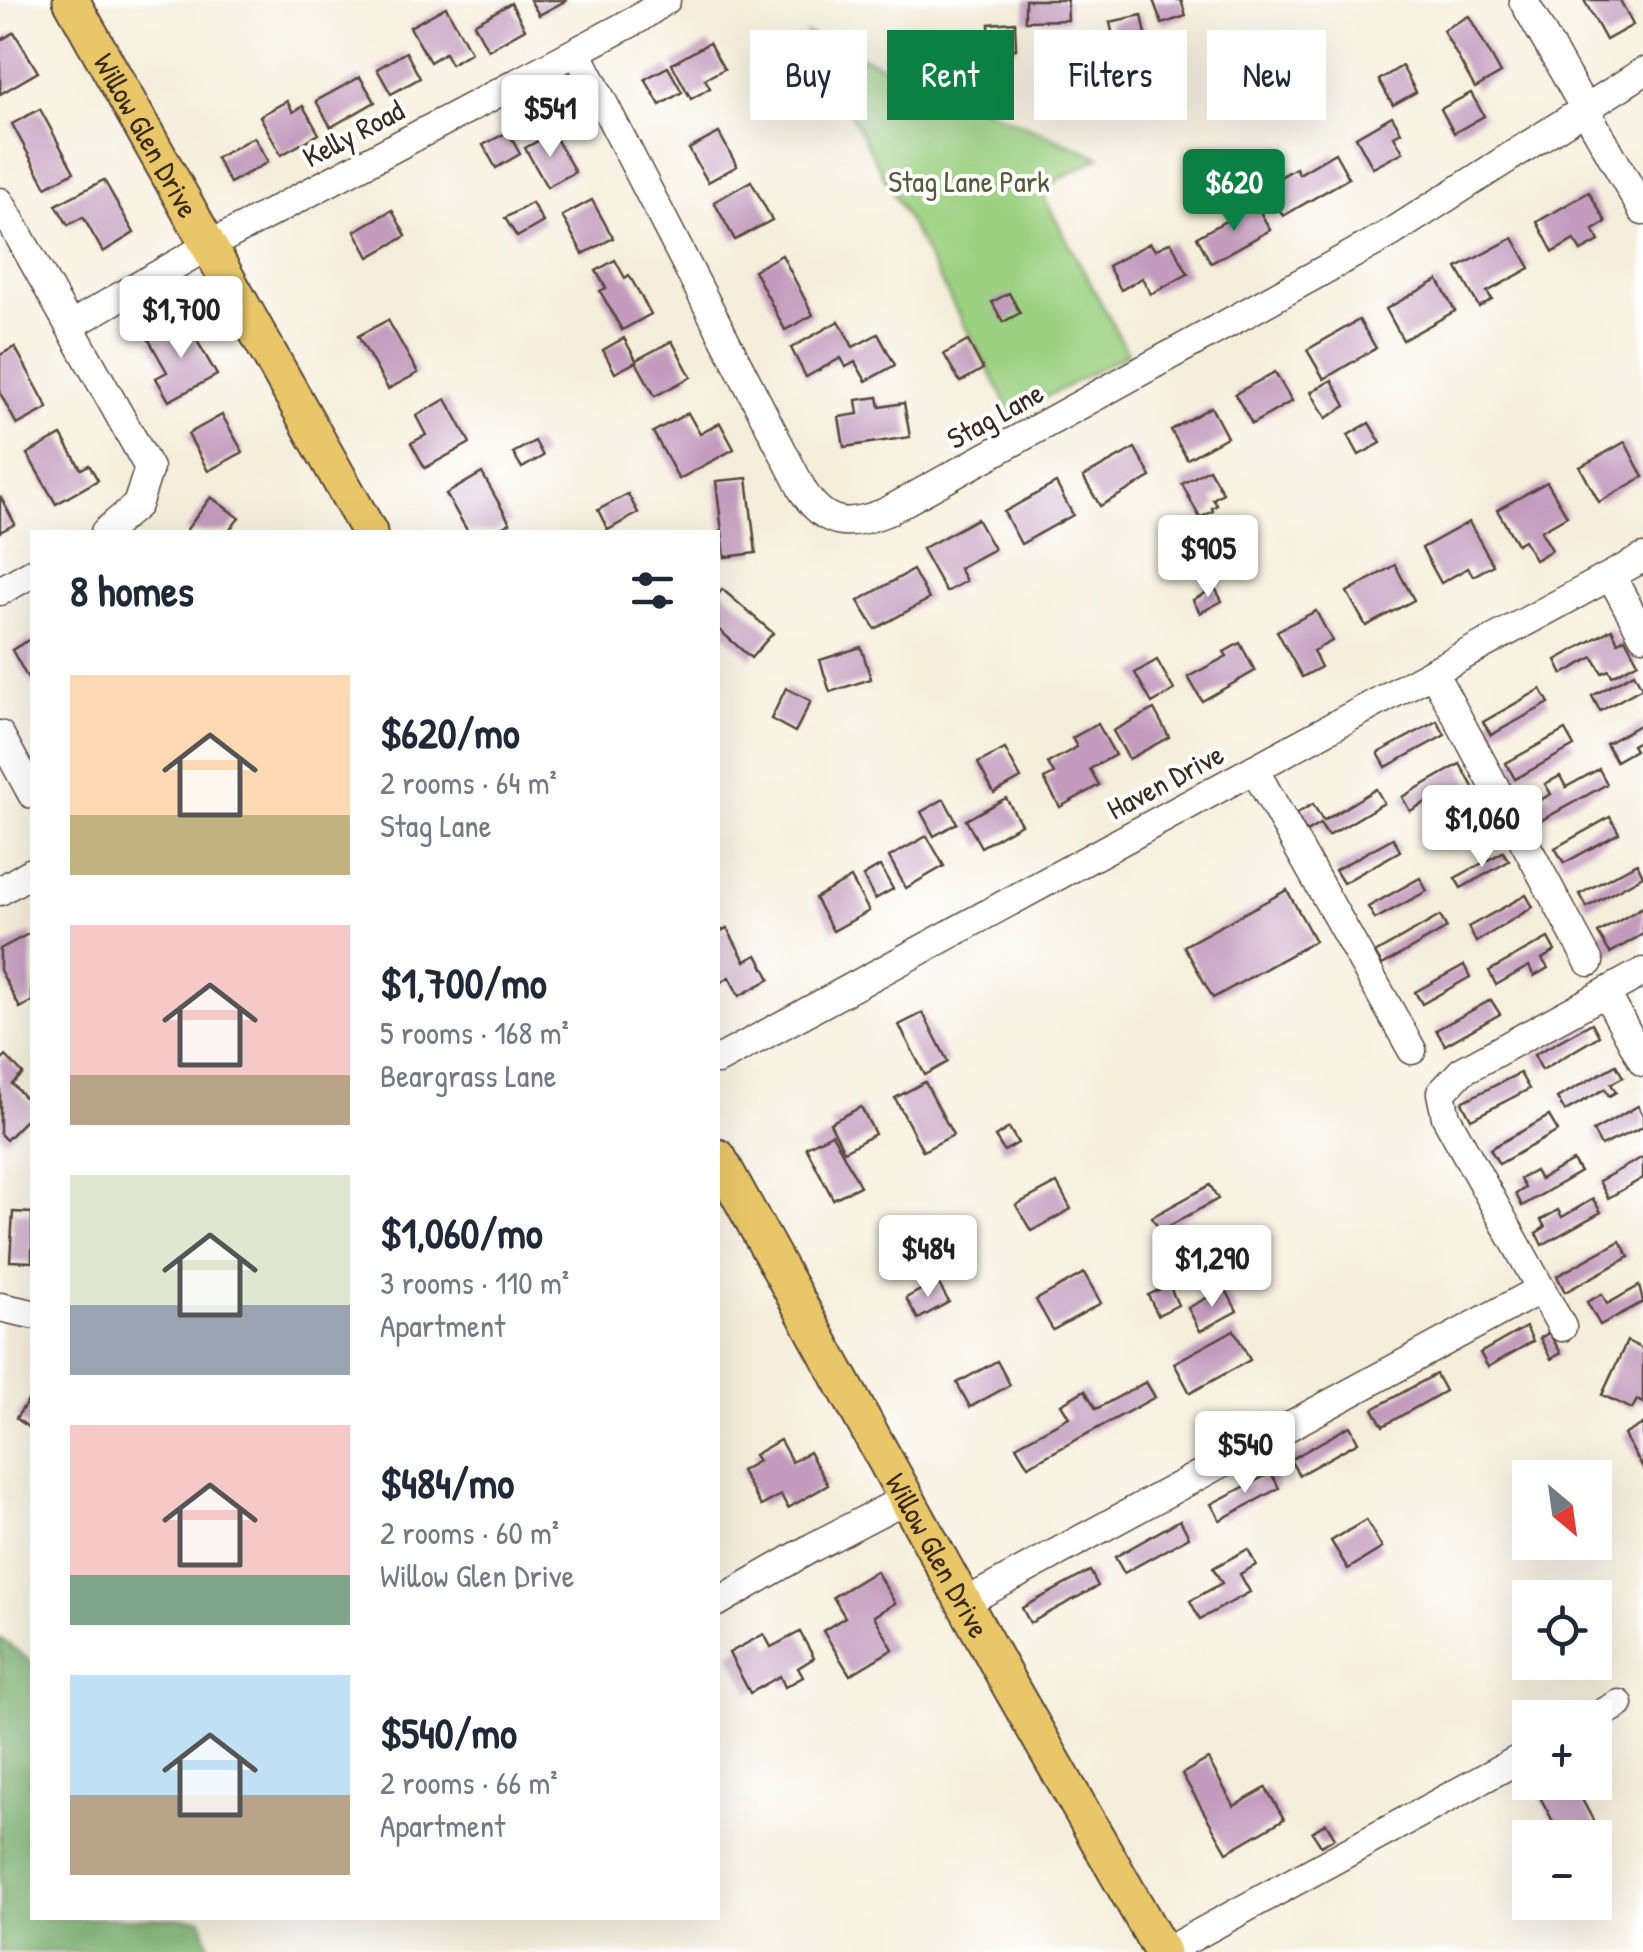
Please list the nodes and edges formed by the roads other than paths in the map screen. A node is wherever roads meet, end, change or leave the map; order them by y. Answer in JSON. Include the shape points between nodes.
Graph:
{"nodes":[{"id":1,"x":71,"y":0,"type":"edge"},
{"id":2,"x":666,"y":0,"type":"edge"},
{"id":3,"x":1524,"y":0,"type":"edge"},
{"id":4,"x":577,"y":52,"type":"junction"},
{"id":5,"x":1643,"y":72,"type":"edge"},
{"id":6,"x":1586,"y":108,"type":"junction"},
{"id":7,"x":0,"y":202,"type":"edge"},
{"id":8,"x":1643,"y":211,"type":"edge"},
{"id":9,"x":208,"y":246,"type":"junction"},
{"id":10,"x":70,"y":325,"type":"junction"},
{"id":11,"x":107,"y":530,"type":"edge"},
{"id":12,"x":368,"y":530,"type":"edge"},
{"id":13,"x":1643,"y":558,"type":"edge"},
{"id":14,"x":30,"y":574,"type":"edge"},
{"id":15,"x":1611,"y":576,"type":"junction"},
{"id":16,"x":0,"y":592,"type":"edge"},
{"id":17,"x":1643,"y":635,"type":"edge"},
{"id":18,"x":1434,"y":672,"type":"junction"},
{"id":19,"x":0,"y":735,"type":"edge"},
{"id":20,"x":1254,"y":769,"type":"junction"},
{"id":21,"x":30,"y":790,"type":"edge"},
{"id":22,"x":30,"y":873,"type":"edge"},
{"id":23,"x":0,"y":891,"type":"edge"},
{"id":24,"x":1589,"y":962,"type":"dead end"},
{"id":25,"x":1643,"y":972,"type":"edge"},
{"id":26,"x":1606,"y":993,"type":"junction"},
{"id":27,"x":1412,"y":1050,"type":"dead end"},
{"id":28,"x":720,"y":1059,"type":"edge"},
{"id":29,"x":1643,"y":1062,"type":"edge"},
{"id":30,"x":720,"y":1161,"type":"edge"},
{"id":31,"x":1541,"y":1288,"type":"junction"},
{"id":32,"x":0,"y":1306,"type":"edge"},
{"id":33,"x":30,"y":1314,"type":"edge"},
{"id":34,"x":1562,"y":1327,"type":"dead end"},
{"id":35,"x":906,"y":1498,"type":"junction"},
{"id":36,"x":720,"y":1601,"type":"edge"},
{"id":37,"x":966,"y":1602,"type":"junction"},
{"id":38,"x":1619,"y":1704,"type":"dead end"},
{"id":39,"x":1612,"y":1708,"type":"edge"},
{"id":40,"x":1512,"y":1762,"type":"edge"},
{"id":41,"x":1164,"y":1952,"type":"edge"}],
"edges":[{"from":1,"to":9,"type":"main road","name":"Willow Glen Drive"},
{"from":2,"to":4,"type":"street","name":"Kelly Road"},
{"from":3,"to":6,"type":"street"},
{"from":4,"to":6,"type":"street","name":"Stag Lane","via":[[803,491],[813,507],[845,523],[886,512],[1302,285]]},
{"from":4,"to":9,"type":"street","name":"Kelly Road"},
{"from":5,"to":6,"type":"street","name":"Stag Lane"},
{"from":6,"to":8,"type":"street"},
{"from":7,"to":10,"type":"street"},
{"from":9,"to":10,"type":"street","name":"Kelly Road"},
{"from":9,"to":12,"type":"main road","name":"Willow Glen Drive"},
{"from":10,"to":11,"type":"street","via":[[148,468],[137,505]]},
{"from":13,"to":15,"type":"street","name":"Haven Drive"},
{"from":14,"to":16,"type":"street"},
{"from":15,"to":17,"type":"street"},
{"from":15,"to":18,"type":"street","name":"Haven Drive"},
{"from":18,"to":20,"type":"street","name":"Haven Drive"},
{"from":18,"to":24,"type":"street"},
{"from":19,"to":21,"type":"street"},
{"from":20,"to":27,"type":"street"},
{"from":20,"to":28,"type":"street","name":"Haven Drive"},
{"from":22,"to":23,"type":"street"},
{"from":25,"to":26,"type":"street"},
{"from":26,"to":29,"type":"street"},
{"from":26,"to":31,"type":"street","via":[[1462,1072],[1442,1093],[1446,1117]]},
{"from":30,"to":35,"type":"main road","name":"Willow Glen Drive"},
{"from":31,"to":34,"type":"street"},
{"from":31,"to":37,"type":"street"},
{"from":32,"to":33,"type":"street"},
{"from":35,"to":36,"type":"street"},
{"from":35,"to":37,"type":"main road","name":"Willow Glen Drive"},
{"from":37,"to":41,"type":"main road","name":"Willow Glen Drive"},
{"from":38,"to":39,"type":"street"},
{"from":40,"to":41,"type":"street"}]}
